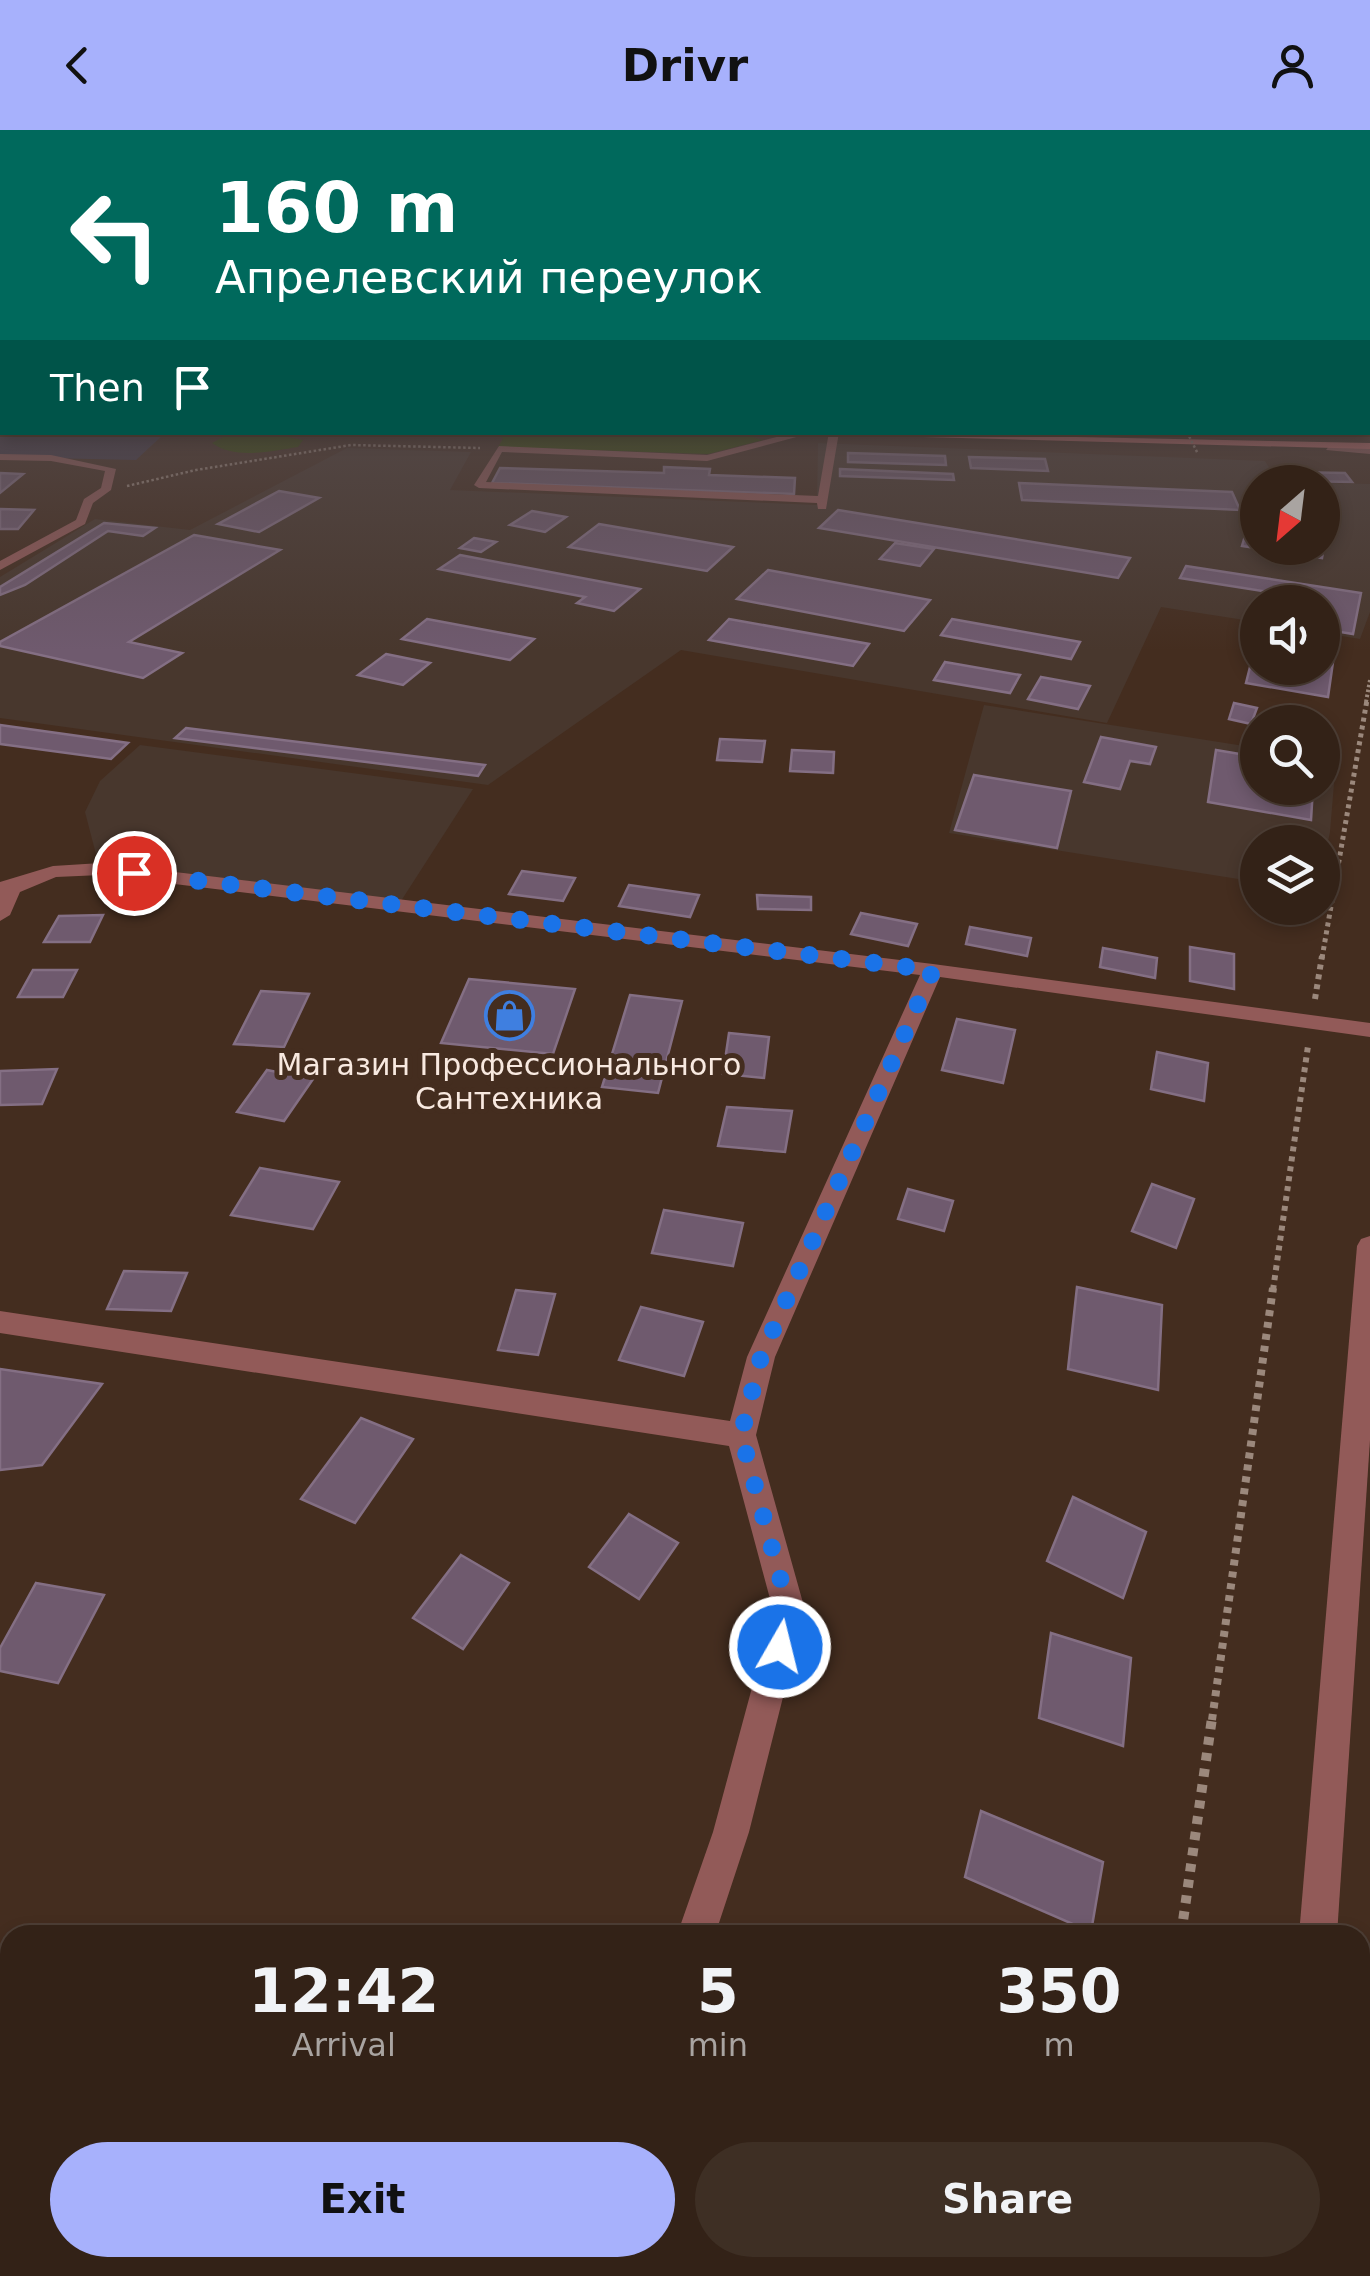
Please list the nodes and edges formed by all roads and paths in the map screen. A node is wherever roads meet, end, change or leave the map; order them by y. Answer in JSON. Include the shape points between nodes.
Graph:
{"nodes":[{"id":1,"x":314,"y":451,"type":"edge"},
{"id":2,"x":497,"y":451,"type":"edge"},
{"id":3,"x":548,"y":451,"type":"edge"},
{"id":4,"x":734,"y":451,"type":"edge"},
{"id":5,"x":831,"y":451,"type":"edge"},
{"id":6,"x":1197,"y":451,"type":"edge"},
{"id":7,"x":1198,"y":454,"type":"dead end"},
{"id":8,"x":0,"y":457,"type":"edge"},
{"id":9,"x":88,"y":502,"type":"junction"},
{"id":10,"x":0,"y":566,"type":"edge"},
{"id":11,"x":1370,"y":680,"type":"edge"},
{"id":12,"x":6,"y":888,"type":"edge"},
{"id":13,"x":0,"y":915,"type":"edge"},
{"id":14,"x":933,"y":970,"type":"junction"},
{"id":15,"x":1311,"y":1022,"type":"junction"},
{"id":16,"x":1370,"y":1030,"type":"edge"},
{"id":17,"x":1370,"y":1246,"type":"edge"},
{"id":18,"x":0,"y":1322,"type":"edge"},
{"id":19,"x":1364,"y":1410,"type":"edge"},
{"id":20,"x":741,"y":1435,"type":"junction"},
{"id":21,"x":699,"y":1925,"type":"edge"},
{"id":22,"x":1182,"y":1925,"type":"edge"},
{"id":23,"x":1319,"y":1925,"type":"edge"}],
"edges":[{"from":1,"to":9,"type":"path","via":[[165,476]]},
{"from":2,"to":5,"type":"lane","via":[[479,485],[823,504]]},
{"from":3,"to":4,"type":"lane","via":[[707,458]]},
{"from":6,"to":7,"type":"path","bridge":true},
{"from":8,"to":9,"type":"lane","via":[[111,469],[106,490]]},
{"from":9,"to":10,"type":"lane","via":[[81,522]]},
{"from":11,"to":15,"type":"path"},
{"from":12,"to":13,"type":"street"},
{"from":12,"to":14,"type":"street","via":[[52,872],[101,869]]},
{"from":14,"to":15,"type":"street"},
{"from":14,"to":20,"type":"street","via":[[761,1357]]},
{"from":15,"to":16,"type":"street"},
{"from":15,"to":22,"type":"path"},
{"from":17,"to":19,"type":"street"},
{"from":18,"to":20,"type":"street"},
{"from":19,"to":23,"type":"street"},
{"from":20,"to":21,"type":"street","via":[[789,1610]]}]}
